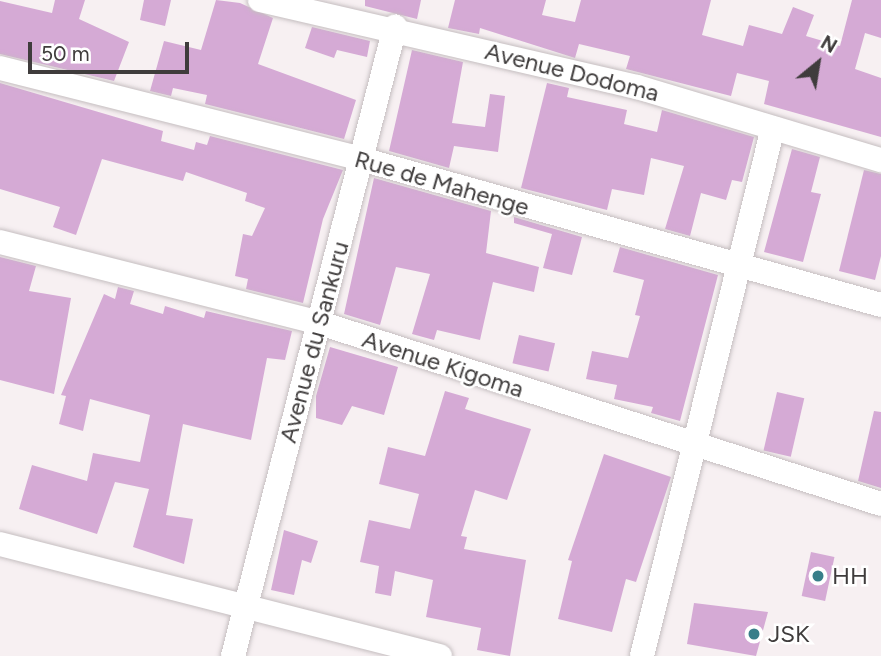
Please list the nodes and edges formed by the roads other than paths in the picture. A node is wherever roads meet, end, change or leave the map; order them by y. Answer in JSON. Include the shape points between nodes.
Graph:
{"nodes":[{"id":1,"x":260,"y":0,"type":"edge"},
{"id":2,"x":395,"y":27,"type":"junction"},
{"id":3,"x":0,"y":68,"type":"edge"},
{"id":4,"x":773,"y":128,"type":"junction"},
{"id":5,"x":361,"y":159,"type":"junction"},
{"id":6,"x":881,"y":160,"type":"edge"},
{"id":7,"x":0,"y":242,"type":"edge"},
{"id":8,"x":740,"y":269,"type":"junction"},
{"id":9,"x":881,"y":305,"type":"edge"},
{"id":10,"x":320,"y":323,"type":"junction"},
{"id":11,"x":697,"y":446,"type":"junction"},
{"id":12,"x":881,"y":504,"type":"edge"},
{"id":13,"x":0,"y":544,"type":"edge"},
{"id":14,"x":242,"y":609,"type":"junction"},
{"id":15,"x":233,"y":656,"type":"edge"},
{"id":16,"x":440,"y":656,"type":"edge"},
{"id":17,"x":642,"y":656,"type":"edge"}],
"edges":[{"from":1,"to":2,"type":"street","name":"Avenue Dodoma"},
{"from":2,"to":4,"type":"street","name":"Avenue Dodoma"},
{"from":2,"to":5,"type":"street","name":"Avenue du Sankuru"},
{"from":3,"to":5,"type":"street","name":"Rue de Mahenge"},
{"from":4,"to":6,"type":"street","name":"Avenue Dodoma"},
{"from":4,"to":8,"type":"street"},
{"from":5,"to":8,"type":"street","name":"Rue de Mahenge"},
{"from":5,"to":10,"type":"street","name":"Avenue du Sankuru"},
{"from":7,"to":10,"type":"street","name":"Avenue Kigoma"},
{"from":8,"to":9,"type":"street","name":"Rue de Mahenge"},
{"from":8,"to":11,"type":"street"},
{"from":10,"to":11,"type":"street","name":"Avenue Kigoma"},
{"from":10,"to":14,"type":"street","name":"Avenue du Sankuru"},
{"from":11,"to":12,"type":"street","name":"Avenue Kigoma"},
{"from":11,"to":17,"type":"street"},
{"from":13,"to":14,"type":"street"},
{"from":14,"to":15,"type":"street","name":"Avenue du Sankuru"},
{"from":14,"to":16,"type":"street"}]}
